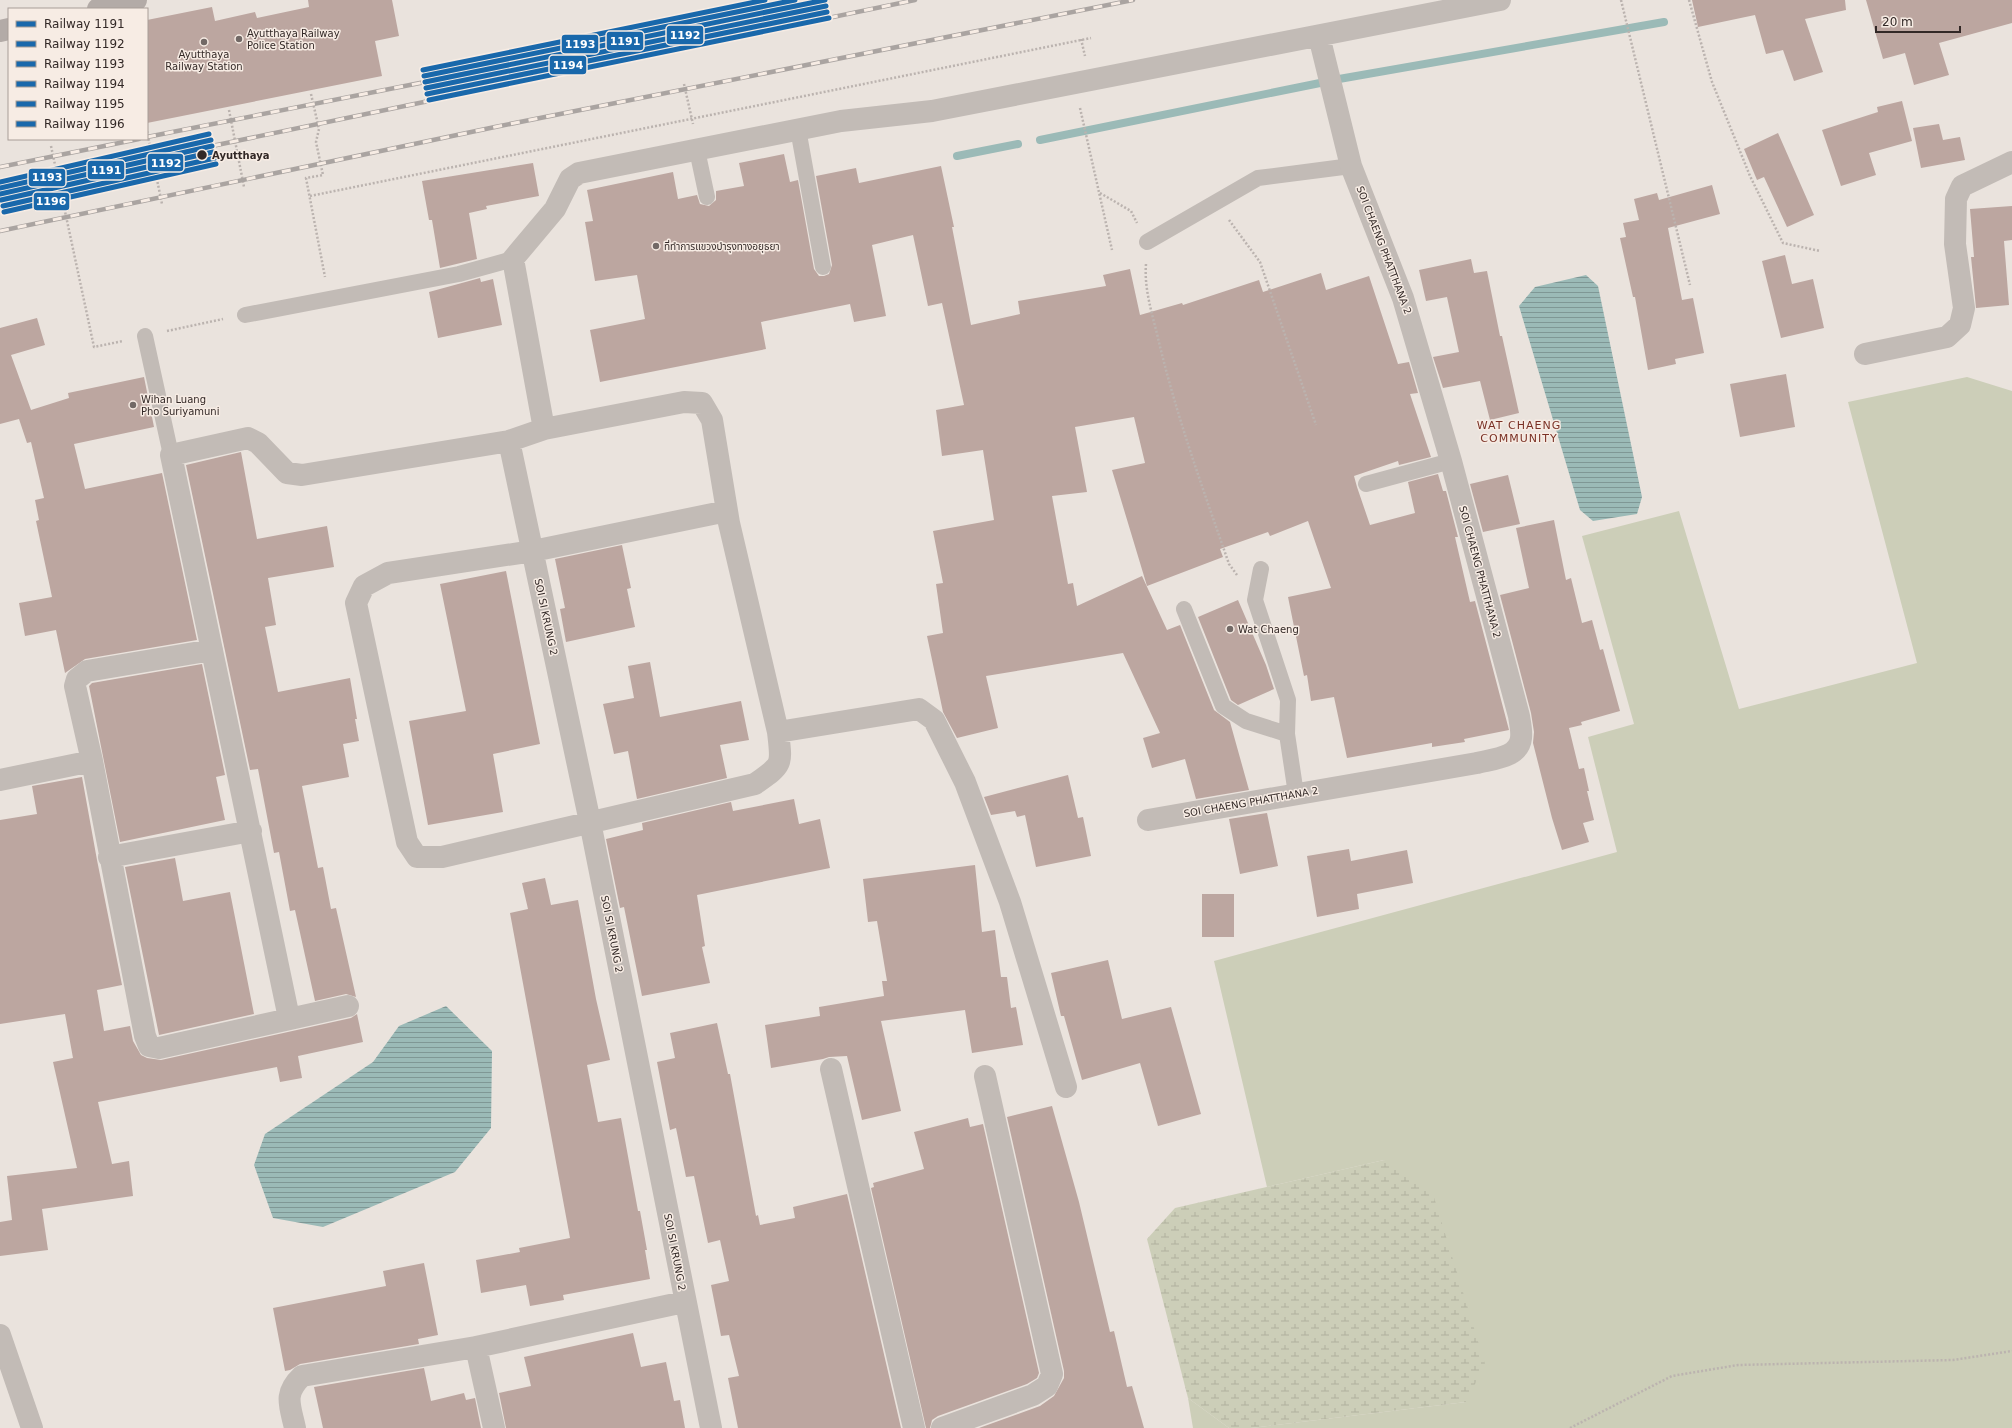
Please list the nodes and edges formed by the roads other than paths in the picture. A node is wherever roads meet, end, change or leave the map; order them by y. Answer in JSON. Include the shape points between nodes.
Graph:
{"nodes":[{"id":1,"x":136,"y":0,"type":"edge"},
{"id":2,"x":1500,"y":0,"type":"edge"},
{"id":3,"x":102,"y":8,"type":"edge"},
{"id":4,"x":1319,"y":36,"type":"junction"},
{"id":5,"x":798,"y":129,"type":"junction"},
{"id":6,"x":697,"y":150,"type":"junction"},
{"id":7,"x":2012,"y":162,"type":"edge"},
{"id":8,"x":1351,"y":166,"type":"junction"},
{"id":9,"x":707,"y":198,"type":"dead end"},
{"id":10,"x":1147,"y":242,"type":"road end"},
{"id":11,"x":513,"y":259,"type":"junction"},
{"id":12,"x":823,"y":267,"type":"dead end"},
{"id":13,"x":245,"y":315,"type":"dead end"},
{"id":14,"x":145,"y":336,"type":"road end"},
{"id":15,"x":1865,"y":354,"type":"dead end"},
{"id":16,"x":544,"y":429,"type":"junction"},
{"id":17,"x":510,"y":441,"type":"junction"},
{"id":18,"x":171,"y":455,"type":"junction"},
{"id":19,"x":1451,"y":461,"type":"junction"},
{"id":20,"x":1366,"y":484,"type":"dead end"},
{"id":21,"x":727,"y":511,"type":"junction"},
{"id":22,"x":532,"y":551,"type":"junction"},
{"id":23,"x":1261,"y":569,"type":"dead end"},
{"id":24,"x":1184,"y":608,"type":"dead end"},
{"id":25,"x":212,"y":650,"type":"junction"},
{"id":26,"x":778,"y":732,"type":"junction"},
{"id":27,"x":1287,"y":734,"type":"junction"},
{"id":28,"x":92,"y":761,"type":"junction"},
{"id":29,"x":0,"y":780,"type":"edge"},
{"id":30,"x":1296,"y":794,"type":"junction"},
{"id":31,"x":1148,"y":820,"type":"dead end"},
{"id":32,"x":590,"y":822,"type":"junction"},
{"id":33,"x":251,"y":831,"type":"junction"},
{"id":34,"x":109,"y":857,"type":"junction"},
{"id":35,"x":348,"y":1006,"type":"dead end"},
{"id":36,"x":289,"y":1018,"type":"junction"},
{"id":37,"x":831,"y":1069,"type":"dead end"},
{"id":38,"x":985,"y":1076,"type":"dead end"},
{"id":39,"x":1066,"y":1087,"type":"dead end"},
{"id":40,"x":684,"y":1302,"type":"junction"},
{"id":41,"x":0,"y":1335,"type":"edge"},
{"id":42,"x":476,"y":1347,"type":"junction"},
{"id":43,"x":32,"y":1428,"type":"edge"},
{"id":44,"x":295,"y":1428,"type":"edge"},
{"id":45,"x":494,"y":1428,"type":"edge"},
{"id":46,"x":711,"y":1428,"type":"edge"},
{"id":47,"x":914,"y":1428,"type":"edge"},
{"id":48,"x":942,"y":1428,"type":"edge"}],
"edges":[{"from":1,"to":3,"type":"main road"},
{"from":2,"to":4,"type":"street"},
{"from":4,"to":5,"type":"street","via":[[932,111],[841,121]]},
{"from":4,"to":8,"type":"street","name":"SOI CHAENG PHATTHANA 2"},
{"from":5,"to":6,"type":"street"},
{"from":5,"to":12,"type":"lane"},
{"from":6,"to":9,"type":"lane"},
{"from":6,"to":11,"type":"street","via":[[579,173],[570,179],[555,209]]},
{"from":7,"to":15,"type":"street","via":[[1962,186],[1956,199],[1955,244],[1964,308],[1960,325],[1947,337]]},
{"from":8,"to":10,"type":"lane","via":[[1258,178]]},
{"from":8,"to":19,"type":"street","name":"SOI CHAENG PHATTHANA 2","via":[[1403,298]]},
{"from":11,"to":13,"type":"lane","via":[[459,274]]},
{"from":11,"to":16,"type":"street"},
{"from":14,"to":18,"type":"lane"},
{"from":16,"to":17,"type":"street"},
{"from":16,"to":21,"type":"street","via":[[684,402],[702,403],[712,420]]},
{"from":17,"to":18,"type":"street","via":[[302,475],[287,473],[258,443],[248,438]]},
{"from":17,"to":22,"type":"street","name":"SOI SI KRUNG 2"},
{"from":18,"to":25,"type":"street"},
{"from":19,"to":20,"type":"lane"},
{"from":19,"to":30,"type":"street","name":"SOI CHAENG PHATTHANA 2","via":[[1519,716],[1521,738],[1518,748],[1508,755],[1477,763]]},
{"from":21,"to":22,"type":"street"},
{"from":21,"to":26,"type":"street"},
{"from":22,"to":32,"type":"street","name":"SOI SI KRUNG 2"},
{"from":22,"to":32,"type":"street","via":[[388,573],[364,586],[356,603],[407,842],[417,857],[442,857]]},
{"from":23,"to":27,"type":"lane","via":[[1255,600],[1288,700]]},
{"from":24,"to":27,"type":"lane","via":[[1223,706],[1246,721]]},
{"from":25,"to":28,"type":"street","via":[[87,671],[77,680],[75,686]]},
{"from":25,"to":33,"type":"street"},
{"from":26,"to":32,"type":"street","via":[[781,758],[774,770],[755,784]]},
{"from":26,"to":39,"type":"street","via":[[919,709],[934,720],[965,782],[1010,902]]},
{"from":27,"to":30,"type":"lane"},
{"from":28,"to":29,"type":"street"},
{"from":28,"to":34,"type":"street"},
{"from":30,"to":31,"type":"street","name":"SOI CHAENG PHATTHANA 2"},
{"from":32,"to":40,"type":"street","name":"SOI SI KRUNG 2"},
{"from":33,"to":34,"type":"street"},
{"from":33,"to":36,"type":"street"},
{"from":34,"to":36,"type":"street","via":[[149,1046],[159,1048]]},
{"from":35,"to":36,"type":"street"},
{"from":37,"to":47,"type":"street"},
{"from":38,"to":48,"type":"street","via":[[1052,1374],[1047,1386],[1033,1396]]},
{"from":40,"to":42,"type":"street"},
{"from":40,"to":46,"type":"street","name":"SOI SI KRUNG 2"},
{"from":41,"to":43,"type":"street"},
{"from":42,"to":44,"type":"street","via":[[302,1376],[293,1384],[288,1395]]},
{"from":42,"to":45,"type":"street"}]}
